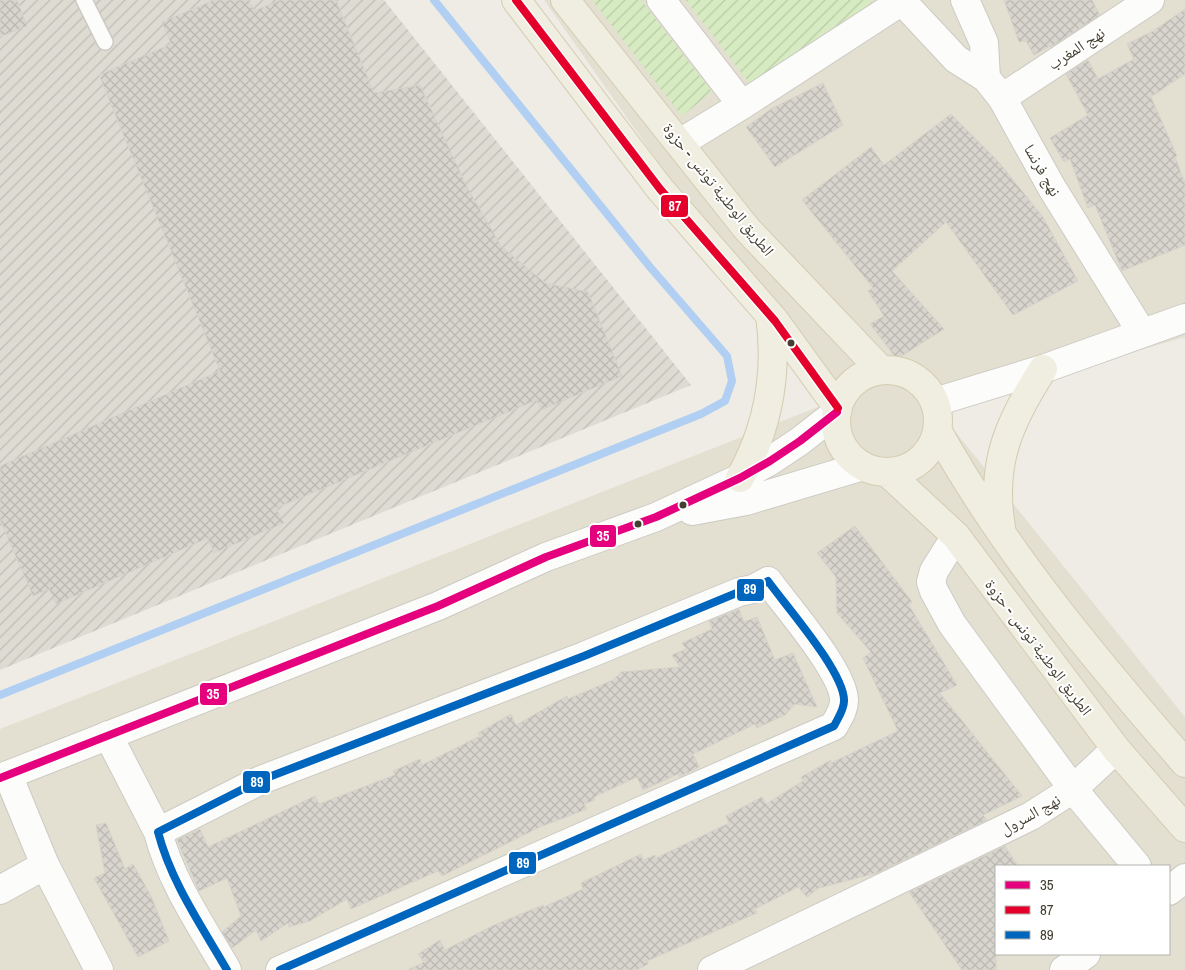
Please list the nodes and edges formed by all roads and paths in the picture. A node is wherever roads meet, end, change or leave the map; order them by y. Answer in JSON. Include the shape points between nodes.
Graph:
{"nodes":[{"id":1,"x":84,"y":0,"type":"edge"},
{"id":2,"x":516,"y":0,"type":"edge"},
{"id":3,"x":565,"y":0,"type":"edge"},
{"id":4,"x":661,"y":0,"type":"edge"},
{"id":5,"x":965,"y":0,"type":"edge"},
{"id":6,"x":1150,"y":0,"type":"edge"},
{"id":7,"x":901,"y":1,"type":"edge"},
{"id":8,"x":105,"y":42,"type":"dead end"},
{"id":9,"x":994,"y":88,"type":"junction"},
{"id":10,"x":742,"y":105,"type":"junction"},
{"id":11,"x":680,"y":142,"type":"junction"},
{"id":12,"x":770,"y":315,"type":"junction"},
{"id":13,"x":1185,"y":318,"type":"edge"},
{"id":14,"x":1142,"y":332,"type":"junction"},
{"id":15,"x":881,"y":370,"type":"junction"},
{"id":16,"x":1043,"y":370,"type":"junction"},
{"id":17,"x":935,"y":402,"type":"junction"},
{"id":18,"x":838,"y":410,"type":"junction"},
{"id":19,"x":937,"y":430,"type":"junction"},
{"id":20,"x":875,"y":469,"type":"junction"},
{"id":21,"x":740,"y":478,"type":"junction"},
{"id":22,"x":656,"y":517,"type":"junction"},
{"id":23,"x":1001,"y":531,"type":"junction"},
{"id":24,"x":956,"y":536,"type":"junction"},
{"id":25,"x":108,"y":735,"type":"junction"},
{"id":26,"x":1116,"y":749,"type":"junction"},
{"id":27,"x":1185,"y":763,"type":"edge"},
{"id":28,"x":4,"y":776,"type":"edge"},
{"id":29,"x":1073,"y":789,"type":"junction"},
{"id":30,"x":1185,"y":828,"type":"edge"},
{"id":31,"x":158,"y":832,"type":"junction"},
{"id":32,"x":45,"y":865,"type":"junction"},
{"id":33,"x":1136,"y":865,"type":"edge"},
{"id":34,"x":1185,"y":878,"type":"edge"},
{"id":35,"x":0,"y":890,"type":"edge"},
{"id":36,"x":1170,"y":891,"type":"edge"},
{"id":37,"x":1085,"y":955,"type":"edge"},
{"id":38,"x":99,"y":970,"type":"edge"},
{"id":39,"x":227,"y":970,"type":"edge"},
{"id":40,"x":280,"y":970,"type":"edge"},
{"id":41,"x":712,"y":970,"type":"edge"},
{"id":42,"x":1064,"y":970,"type":"edge"}],
"edges":[{"from":1,"to":8,"type":"lane"},
{"from":2,"to":12,"type":"main road","via":[[660,189]]},
{"from":3,"to":11,"type":"main road","name":"الطريق الوطنية تونس - حزوة"},
{"from":4,"to":10,"type":"street"},
{"from":5,"to":9,"type":"street","name":"نهج فرنسا","via":[[984,43]]},
{"from":6,"to":9,"type":"street","name":"نهج المغرب"},
{"from":7,"to":9,"type":"street","via":[[956,59]]},
{"from":7,"to":10,"type":"street"},
{"from":9,"to":14,"type":"street","name":"نهج فرنسا"},
{"from":10,"to":11,"type":"street"},
{"from":11,"to":15,"type":"main road","name":"الطريق الوطنية تونس - حزوة","via":[[747,229]]},
{"from":12,"to":18,"type":"main road"},
{"from":12,"to":21,"type":"main road","via":[[772,380],[764,422]]},
{"from":13,"to":14,"type":"street"},
{"from":14,"to":16,"type":"street"},
{"from":15,"to":17,"type":"main road","via":[[898,371],[913,377],[926,387]]},
{"from":15,"to":18,"type":"main road","via":[[866,374],[854,383],[844,394]]},
{"from":16,"to":17,"type":"street"},
{"from":16,"to":23,"type":"main road","via":[[1026,396],[1004,442],[996,484]]},
{"from":17,"to":19,"type":"main road"},
{"from":18,"to":20,"type":"main road","via":[[839,437],[845,449]]},
{"from":18,"to":21,"type":"street","via":[[800,441]]},
{"from":19,"to":20,"type":"main road","via":[[925,456],[907,468]]},
{"from":19,"to":23,"type":"main road","via":[[964,479]]},
{"from":20,"to":22,"type":"street","via":[[746,501]]},
{"from":20,"to":24,"type":"main road","name":"الطريق الوطنية تونس - حزوة"},
{"from":21,"to":22,"type":"street"},
{"from":22,"to":25,"type":"street","via":[[546,557],[438,606]]},
{"from":23,"to":27,"type":"main road","via":[[1069,625]]},
{"from":24,"to":26,"type":"main road","name":"الطريق الوطنية تونس - حزوة"},
{"from":24,"to":29,"type":"street","name":"نهج السرول","via":[[934,570],[931,582],[934,591],[958,632]]},
{"from":25,"to":28,"type":"street"},
{"from":25,"to":31,"type":"street"},
{"from":26,"to":29,"type":"street"},
{"from":26,"to":30,"type":"main road","name":"الطريق الوطنية تونس - حزوة"},
{"from":28,"to":32,"type":"street"},
{"from":29,"to":33,"type":"street"},
{"from":29,"to":41,"type":"street","name":"نهج السرول","via":[[1031,816]]},
{"from":31,"to":39,"type":"street","via":[[176,882]]},
{"from":31,"to":40,"type":"street","via":[[261,780],[584,656],[768,581],[838,676],[844,700],[834,726]]},
{"from":32,"to":35,"type":"street"},
{"from":32,"to":38,"type":"street"},
{"from":34,"to":36,"type":"street"},
{"from":37,"to":42,"type":"street"}]}
